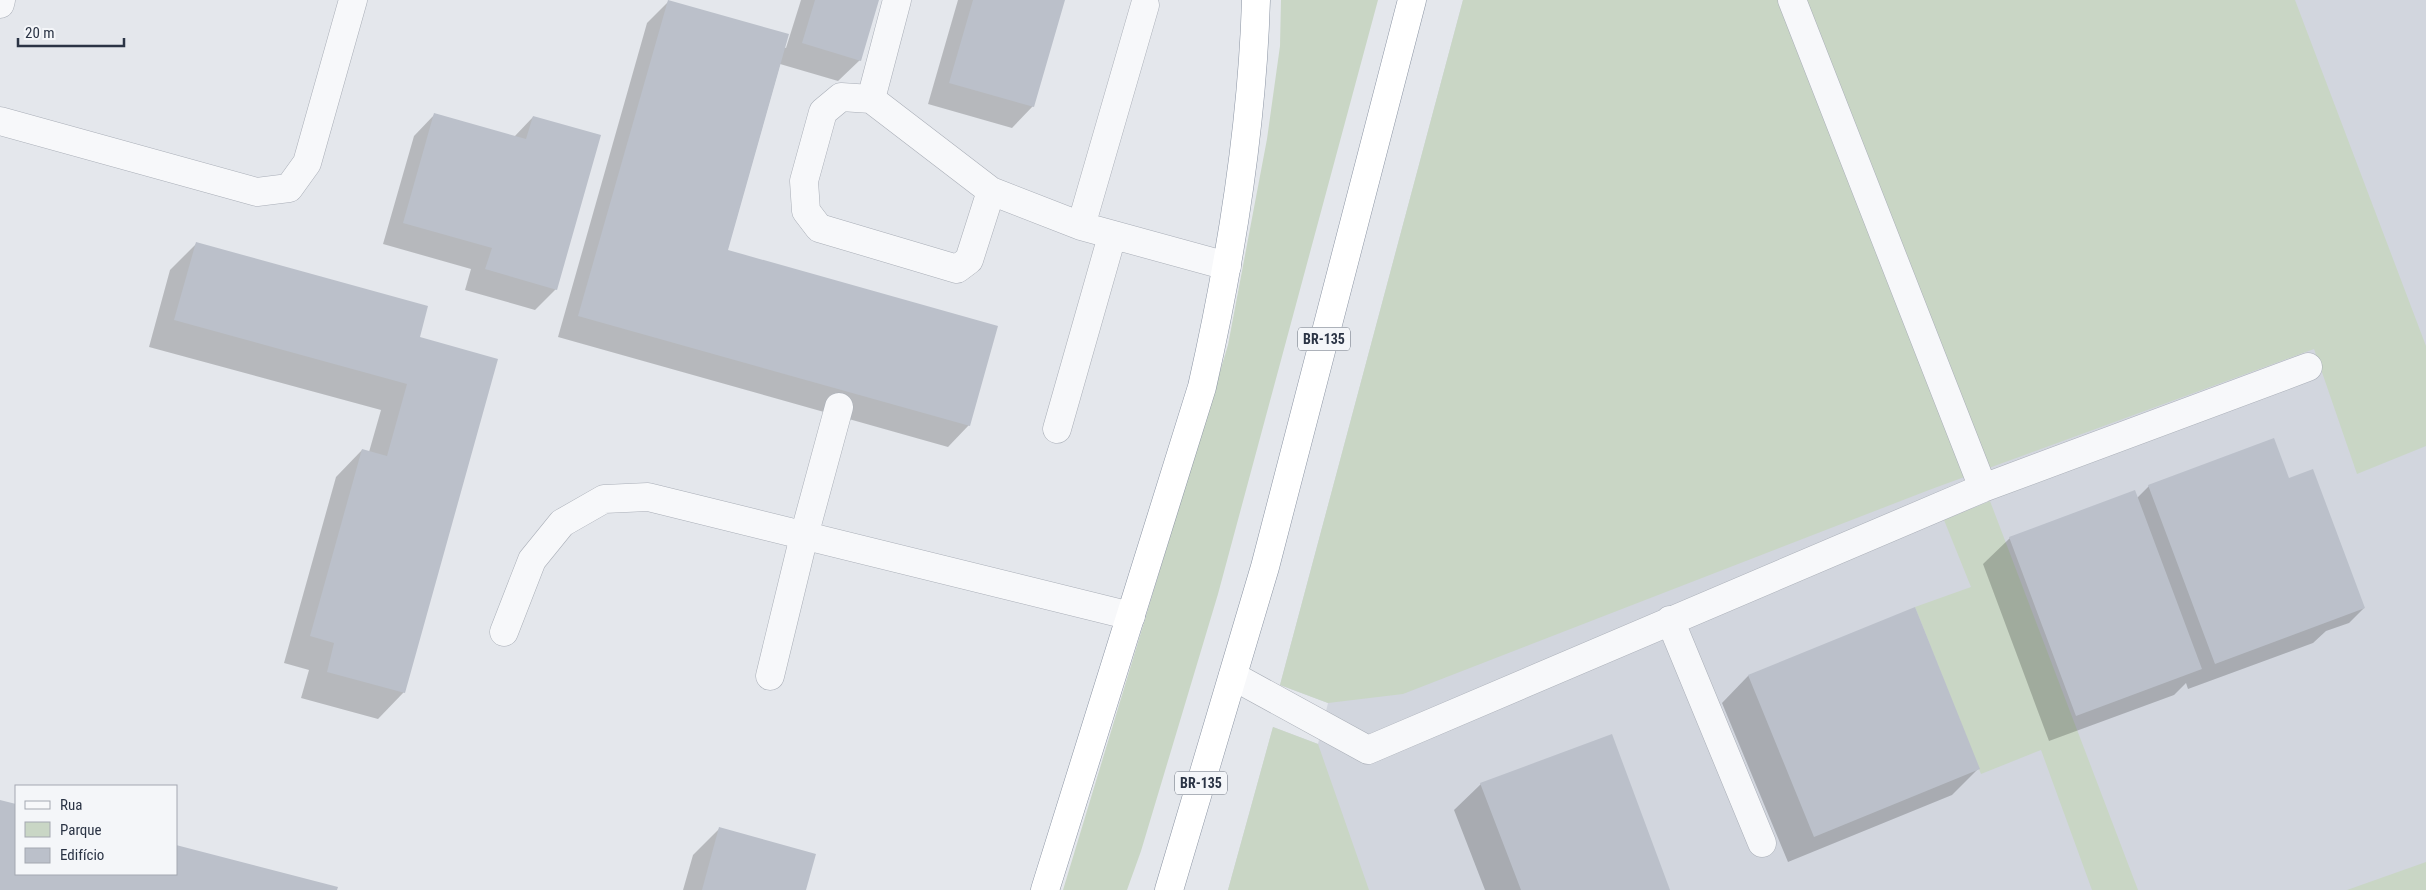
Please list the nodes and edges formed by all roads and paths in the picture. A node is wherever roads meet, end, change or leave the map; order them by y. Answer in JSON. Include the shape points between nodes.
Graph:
{"nodes":[{"id":1,"x":1,"y":0,"type":"edge"},
{"id":2,"x":353,"y":0,"type":"edge"},
{"id":3,"x":897,"y":0,"type":"edge"},
{"id":4,"x":1256,"y":0,"type":"edge"},
{"id":5,"x":1412,"y":0,"type":"edge"},
{"id":6,"x":1792,"y":0,"type":"edge"},
{"id":7,"x":0,"y":4,"type":"edge"},
{"id":8,"x":1145,"y":4,"type":"dead end"},
{"id":9,"x":871,"y":99,"type":"junction"},
{"id":10,"x":0,"y":121,"type":"edge"},
{"id":11,"x":991,"y":191,"type":"junction"},
{"id":12,"x":1081,"y":226,"type":"junction"},
{"id":13,"x":1112,"y":236,"type":"junction"},
{"id":14,"x":1227,"y":266,"type":"junction"},
{"id":15,"x":2308,"y":367,"type":"dead end"},
{"id":16,"x":839,"y":407,"type":"dead end"},
{"id":17,"x":1057,"y":429,"type":"dead end"},
{"id":18,"x":1983,"y":488,"type":"junction"},
{"id":19,"x":804,"y":536,"type":"junction"},
{"id":20,"x":1131,"y":616,"type":"junction"},
{"id":21,"x":1670,"y":620,"type":"junction"},
{"id":22,"x":504,"y":632,"type":"dead end"},
{"id":23,"x":770,"y":676,"type":"dead end"},
{"id":24,"x":1233,"y":676,"type":"junction"},
{"id":25,"x":1762,"y":843,"type":"dead end"},
{"id":26,"x":1045,"y":890,"type":"edge"},
{"id":27,"x":1169,"y":890,"type":"edge"}],
"edges":[{"from":1,"to":7,"type":"lane"},
{"from":2,"to":10,"type":"lane","via":[[307,163],[289,188],[257,192]]},
{"from":3,"to":9,"type":"lane"},
{"from":4,"to":14,"type":"highway","via":[[1249,120]]},
{"from":5,"to":24,"type":"highway","number":"BR-135","via":[[1265,567]]},
{"from":6,"to":18,"type":"lane"},
{"from":8,"to":12,"type":"lane"},
{"from":9,"to":11,"type":"lane"},
{"from":9,"to":11,"type":"lane","via":[[840,97],[823,112],[804,181],[806,211],[819,228],[957,269],[969,260]]},
{"from":11,"to":12,"type":"lane"},
{"from":12,"to":13,"type":"lane"},
{"from":13,"to":14,"type":"lane"},
{"from":13,"to":17,"type":"lane"},
{"from":14,"to":20,"type":"highway","via":[[1202,387]]},
{"from":15,"to":18,"type":"lane"},
{"from":16,"to":19,"type":"lane"},
{"from":18,"to":21,"type":"lane"},
{"from":19,"to":20,"type":"lane"},
{"from":19,"to":22,"type":"lane","via":[[648,497],[604,500],[562,523],[532,560]]},
{"from":19,"to":23,"type":"lane"},
{"from":20,"to":26,"type":"highway"},
{"from":21,"to":24,"type":"lane","via":[[1368,750]]},
{"from":21,"to":25,"type":"lane"},
{"from":24,"to":27,"type":"highway","number":"BR-135"}]}
